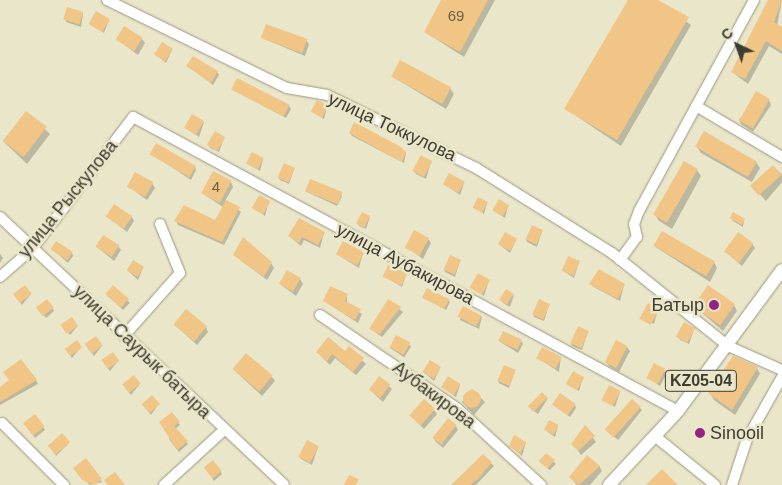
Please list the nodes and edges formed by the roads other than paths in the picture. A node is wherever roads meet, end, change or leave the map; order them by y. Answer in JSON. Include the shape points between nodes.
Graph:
{"nodes":[{"id":1,"x":107,"y":0,"type":"edge"},
{"id":2,"x":754,"y":0,"type":"edge"},
{"id":3,"x":696,"y":106,"type":"junction"},
{"id":4,"x":132,"y":117,"type":"joint"},
{"id":5,"x":782,"y":157,"type":"edge"},
{"id":6,"x":0,"y":218,"type":"edge"},
{"id":7,"x":160,"y":224,"type":"dead end"},
{"id":8,"x":33,"y":248,"type":"junction"},
{"id":9,"x":620,"y":260,"type":"junction"},
{"id":10,"x":782,"y":270,"type":"edge"},
{"id":11,"x":0,"y":277,"type":"edge"},
{"id":12,"x":320,"y":315,"type":"dead end"},
{"id":13,"x":124,"y":336,"type":"junction"},
{"id":14,"x":728,"y":346,"type":"junction"},
{"id":15,"x":782,"y":370,"type":"edge"},
{"id":16,"x":782,"y":377,"type":"edge"},
{"id":17,"x":678,"y":411,"type":"junction"},
{"id":18,"x":2,"y":423,"type":"dead end"},
{"id":19,"x":224,"y":430,"type":"junction"},
{"id":20,"x":656,"y":437,"type":"junction"},
{"id":21,"x":64,"y":485,"type":"edge"},
{"id":22,"x":164,"y":485,"type":"edge"},
{"id":23,"x":284,"y":485,"type":"edge"},
{"id":24,"x":540,"y":485,"type":"edge"},
{"id":25,"x":609,"y":485,"type":"edge"},
{"id":26,"x":715,"y":485,"type":"edge"},
{"id":27,"x":732,"y":485,"type":"edge"}],
"edges":[{"from":1,"to":9,"type":"street","name":"улица Токкулова","via":[[287,88],[327,95],[476,168]]},
{"from":2,"to":3,"type":"street"},
{"from":3,"to":5,"type":"street"},
{"from":3,"to":9,"type":"street","via":[[639,211],[634,224],[637,237]]},
{"from":4,"to":8,"type":"street","name":"улица Рыскулова"},
{"from":4,"to":17,"type":"street","name":"улица Аубакирова"},
{"from":6,"to":8,"type":"street","name":"улица Саурык батыра"},
{"from":7,"to":13,"type":"street","via":[[180,272]]},
{"from":8,"to":11,"type":"street","name":"улица Рыскулова"},
{"from":8,"to":13,"type":"street","name":"улица Саурык батыра"},
{"from":9,"to":14,"type":"street","name":"улица Токкулова"},
{"from":10,"to":14,"type":"main road","number":"KZ05-04"},
{"from":12,"to":24,"type":"street","name":"Аубакирова","via":[[457,408]]},
{"from":13,"to":19,"type":"street","name":"улица Саурык батыра"},
{"from":14,"to":15,"type":"street","name":"улица Токкулова"},
{"from":14,"to":17,"type":"main road","number":"KZ05-04"},
{"from":16,"to":27,"type":"street","via":[[748,439]]},
{"from":17,"to":20,"type":"main road","number":"KZ05-04"},
{"from":18,"to":21,"type":"street"},
{"from":19,"to":22,"type":"street"},
{"from":19,"to":23,"type":"street","name":"улица Саурык батыра"},
{"from":20,"to":25,"type":"main road","number":"KZ05-04"},
{"from":20,"to":26,"type":"street"}]}
